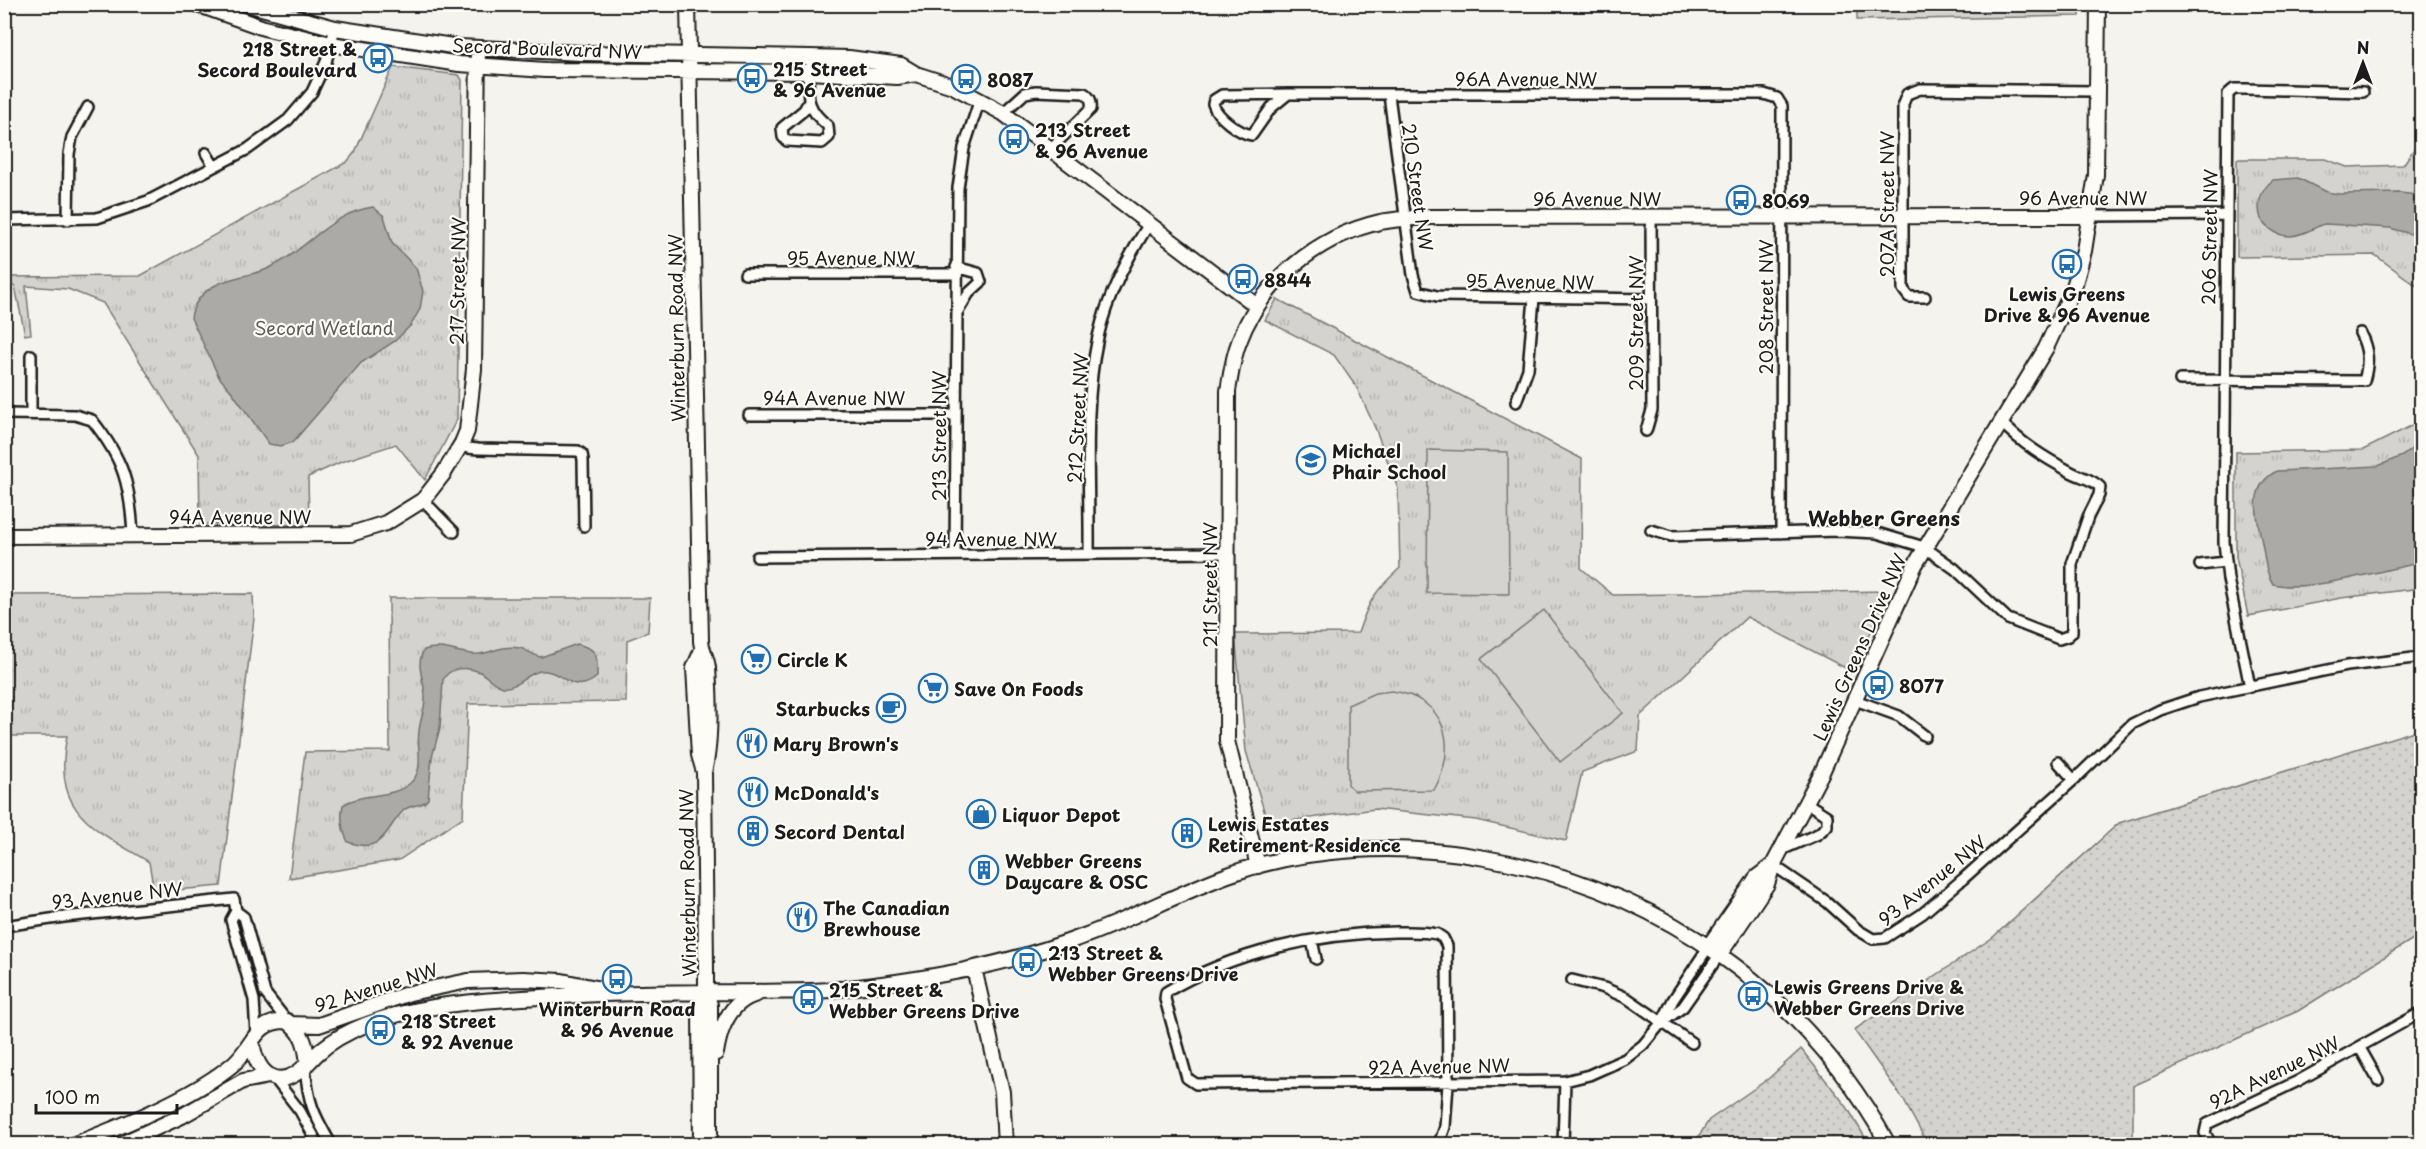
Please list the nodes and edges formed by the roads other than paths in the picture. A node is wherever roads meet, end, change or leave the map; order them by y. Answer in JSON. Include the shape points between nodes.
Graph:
{"nodes":[{"id":1,"x":196,"y":4,"type":"edge"},
{"id":2,"x":247,"y":4,"type":"edge"},
{"id":3,"x":688,"y":4,"type":"edge"},
{"id":4,"x":2098,"y":4,"type":"edge"},
{"id":5,"x":336,"y":28,"type":"junction"},
{"id":6,"x":331,"y":44,"type":"junction"},
{"id":7,"x":478,"y":49,"type":"junction"},
{"id":8,"x":688,"y":54,"type":"junction"},
{"id":9,"x":809,"y":57,"type":"junction"},
{"id":10,"x":478,"y":66,"type":"junction"},
{"id":11,"x":688,"y":71,"type":"junction"},
{"id":12,"x":809,"y":72,"type":"junction"},
{"id":13,"x":916,"y":74,"type":"junction"},
{"id":14,"x":2096,"y":91,"type":"junction"},
{"id":15,"x":2363,"y":92,"type":"dead end"},
{"id":16,"x":1288,"y":94,"type":"junction"},
{"id":17,"x":1764,"y":94,"type":"joint"},
{"id":18,"x":1389,"y":95,"type":"junction"},
{"id":19,"x":980,"y":99,"type":"junction"},
{"id":20,"x":808,"y":103,"type":"junction"},
{"id":21,"x":88,"y":107,"type":"dead end"},
{"id":22,"x":1003,"y":113,"type":"junction"},
{"id":23,"x":1050,"y":149,"type":"junction"},
{"id":24,"x":206,"y":153,"type":"dead end"},
{"id":25,"x":214,"y":166,"type":"junction"},
{"id":26,"x":1651,"y":215,"type":"junction"},
{"id":27,"x":1782,"y":215,"type":"junction"},
{"id":28,"x":1903,"y":215,"type":"junction"},
{"id":29,"x":2226,"y":215,"type":"junction"},
{"id":30,"x":2090,"y":216,"type":"junction"},
{"id":31,"x":1407,"y":219,"type":"junction"},
{"id":32,"x":4,"y":220,"type":"edge"},
{"id":33,"x":68,"y":220,"type":"junction"},
{"id":34,"x":1149,"y":224,"type":"junction"},
{"id":35,"x":956,"y":271,"type":"junction"},
{"id":36,"x":745,"y":274,"type":"dead end"},
{"id":37,"x":1414,"y":283,"type":"joint"},
{"id":38,"x":1925,"y":297,"type":"dead end"},
{"id":39,"x":1534,"y":298,"type":"junction"},
{"id":40,"x":1651,"y":299,"type":"junction"},
{"id":41,"x":1257,"y":306,"type":"junction"},
{"id":42,"x":956,"y":316,"type":"junction"},
{"id":43,"x":2360,"y":333,"type":"dead end"},
{"id":44,"x":31,"y":355,"type":"dead end"},
{"id":45,"x":2180,"y":380,"type":"dead end"},
{"id":46,"x":2224,"y":381,"type":"junction"},
{"id":47,"x":1516,"y":402,"type":"dead end"},
{"id":48,"x":4,"y":414,"type":"edge"},
{"id":49,"x":31,"y":414,"type":"junction"},
{"id":50,"x":749,"y":415,"type":"dead end"},
{"id":51,"x":956,"y":415,"type":"junction"},
{"id":52,"x":2001,"y":422,"type":"junction"},
{"id":53,"x":1646,"y":431,"type":"dead end"},
{"id":54,"x":462,"y":443,"type":"junction"},
{"id":55,"x":423,"y":500,"type":"junction"},
{"id":56,"x":584,"y":526,"type":"dead end"},
{"id":57,"x":1651,"y":530,"type":"dead end"},
{"id":58,"x":454,"y":532,"type":"dead end"},
{"id":59,"x":1781,"y":533,"type":"junction"},
{"id":60,"x":133,"y":534,"type":"junction"},
{"id":61,"x":4,"y":536,"type":"edge"},
{"id":62,"x":1924,"y":547,"type":"junction"},
{"id":63,"x":1226,"y":553,"type":"junction"},
{"id":64,"x":1089,"y":554,"type":"junction"},
{"id":65,"x":955,"y":555,"type":"junction"},
{"id":66,"x":757,"y":557,"type":"dead end"},
{"id":67,"x":2225,"y":562,"type":"junction"},
{"id":68,"x":2200,"y":565,"type":"dead end"},
{"id":69,"x":2421,"y":657,"type":"edge"},
{"id":70,"x":2250,"y":687,"type":"junction"},
{"id":71,"x":1855,"y":700,"type":"junction"},
{"id":72,"x":1925,"y":736,"type":"dead end"},
{"id":73,"x":2058,"y":762,"type":"dead end"},
{"id":74,"x":2074,"y":780,"type":"junction"},
{"id":75,"x":1807,"y":803,"type":"junction"},
{"id":76,"x":1781,"y":850,"type":"junction"},
{"id":77,"x":1773,"y":865,"type":"junction"},
{"id":78,"x":1258,"y":866,"type":"junction"},
{"id":79,"x":236,"y":911,"type":"junction"},
{"id":80,"x":4,"y":926,"type":"edge"},
{"id":81,"x":1312,"y":940,"type":"junction"},
{"id":82,"x":1715,"y":950,"type":"junction"},
{"id":83,"x":1316,"y":959,"type":"dead end"},
{"id":84,"x":974,"y":968,"type":"junction"},
{"id":85,"x":1572,"y":980,"type":"dead end"},
{"id":86,"x":615,"y":992,"type":"junction"},
{"id":87,"x":705,"y":992,"type":"junction"},
{"id":88,"x":767,"y":992,"type":"junction"},
{"id":89,"x":2421,"y":1012,"type":"edge"},
{"id":90,"x":289,"y":1023,"type":"junction"},
{"id":91,"x":1662,"y":1023,"type":"junction"},
{"id":92,"x":254,"y":1038,"type":"junction"},
{"id":93,"x":1692,"y":1043,"type":"dead end"},
{"id":94,"x":2360,"y":1048,"type":"junction"},
{"id":95,"x":307,"y":1064,"type":"junction"},
{"id":96,"x":272,"y":1078,"type":"junction"},
{"id":97,"x":2378,"y":1080,"type":"dead end"},
{"id":98,"x":1565,"y":1081,"type":"junction"},
{"id":99,"x":1448,"y":1084,"type":"junction"},
{"id":100,"x":710,"y":1094,"type":"junction"},
{"id":101,"x":75,"y":1144,"type":"edge"},
{"id":102,"x":121,"y":1144,"type":"edge"},
{"id":103,"x":318,"y":1144,"type":"edge"},
{"id":104,"x":331,"y":1144,"type":"edge"},
{"id":105,"x":701,"y":1144,"type":"edge"},
{"id":106,"x":710,"y":1144,"type":"edge"},
{"id":107,"x":1005,"y":1144,"type":"edge"},
{"id":108,"x":1438,"y":1144,"type":"edge"},
{"id":109,"x":1563,"y":1144,"type":"edge"},
{"id":110,"x":1888,"y":1144,"type":"edge"},
{"id":111,"x":2211,"y":1144,"type":"edge"}],
"edges":[{"from":1,"to":6,"type":"street","name":"Secord Boulevard NW","via":[[264,28]]},
{"from":2,"to":5,"type":"street","name":"Secord Boulevard NW"},
{"from":3,"to":8,"type":"street","name":"Winterburn Road NW"},
{"from":4,"to":14,"type":"street","name":"Lewis Greens Drive NW"},
{"from":5,"to":6,"type":"street"},
{"from":5,"to":7,"type":"street","name":"Secord Boulevard NW"},
{"from":6,"to":10,"type":"street","name":"Secord Boulevard NW"},
{"from":6,"to":25,"type":"street","via":[[320,77],[300,108],[268,136]]},
{"from":7,"to":8,"type":"street","name":"Secord Boulevard NW"},
{"from":7,"to":10,"type":"street","name":"217 Street NW"},
{"from":8,"to":9,"type":"street"},
{"from":8,"to":11,"type":"street","name":"Winterburn Road NW"},
{"from":9,"to":12,"type":"street"},
{"from":9,"to":13,"type":"street","via":[[901,65]]},
{"from":10,"to":11,"type":"street","name":"Secord Boulevard NW"},
{"from":10,"to":54,"type":"street","name":"217 Street NW","via":[[474,369],[467,431]]},
{"from":11,"to":12,"type":"street"},
{"from":11,"to":87,"type":"street","name":"Winterburn Road NW","via":[[702,650],[708,665],[708,754],[704,772]]},
{"from":12,"to":13,"type":"street","via":[[897,77]]},
{"from":12,"to":20,"type":"street"},
{"from":13,"to":19,"type":"street"},
{"from":14,"to":28,"type":"street","name":"207A Street NW","via":[[1920,89],[1907,94],[1903,105]]},
{"from":14,"to":30,"type":"street","name":"Lewis Greens Drive NW","via":[[2096,175]]},
{"from":15,"to":29,"type":"street","name":"206 Street NW","via":[[2234,89],[2228,94]]},
{"from":16,"to":16,"type":"street","name":"96A Avenue NW","via":[[1222,95],[1213,104],[1221,116],[1252,135],[1271,108]]},
{"from":16,"to":18,"type":"street","name":"96A Avenue NW"},
{"from":17,"to":18,"type":"street","name":"96A Avenue NW"},
{"from":17,"to":27,"type":"street","name":"208 Street NW","via":[[1777,98],[1782,106]]},
{"from":18,"to":31,"type":"street","name":"210 Street NW"},
{"from":19,"to":22,"type":"street"},
{"from":19,"to":35,"type":"street","name":"213 Street NW","via":[[960,167]]},
{"from":20,"to":20,"type":"street","via":[[782,128],[787,141],[822,143],[830,137],[828,126],[817,118]]},
{"from":21,"to":33,"type":"street","via":[[72,137]]},
{"from":22,"to":23,"type":"street"},
{"from":22,"to":23,"type":"street","via":[[1025,93],[1088,96],[1091,109]]},
{"from":23,"to":34,"type":"street"},
{"from":24,"to":25,"type":"street"},
{"from":25,"to":33,"type":"street","via":[[148,201],[97,218]]},
{"from":26,"to":27,"type":"street","name":"96 Avenue NW"},
{"from":26,"to":31,"type":"street","name":"96 Avenue NW"},
{"from":26,"to":40,"type":"street","name":"209 Street NW"},
{"from":27,"to":28,"type":"street","name":"96 Avenue NW"},
{"from":27,"to":59,"type":"street","name":"208 Street NW"},
{"from":28,"to":30,"type":"street","name":"96 Avenue NW"},
{"from":28,"to":38,"type":"street","name":"207A Street NW","via":[[1904,293]]},
{"from":29,"to":30,"type":"street","name":"96 Avenue NW"},
{"from":29,"to":46,"type":"street","name":"206 Street NW"},
{"from":30,"to":52,"type":"street","name":"Lewis Greens Drive NW","via":[[2084,251],[2066,305],[2046,348]]},
{"from":31,"to":37,"type":"street","name":"210 Street NW"},
{"from":31,"to":41,"type":"street","name":"96 Avenue NW","via":[[1381,222],[1334,238],[1295,264]]},
{"from":32,"to":33,"type":"street"},
{"from":34,"to":41,"type":"street"},
{"from":34,"to":64,"type":"street","name":"212 Street NW","via":[[1114,288],[1099,336],[1091,394]]},
{"from":35,"to":36,"type":"street","name":"95 Avenue NW"},
{"from":35,"to":42,"type":"street","name":"213 Street NW"},
{"from":35,"to":42,"type":"street","via":[[978,273],[981,282],[969,293]]},
{"from":37,"to":39,"type":"street","name":"95 Avenue NW","via":[[1418,291],[1437,296]]},
{"from":39,"to":40,"type":"street","name":"95 Avenue NW"},
{"from":39,"to":47,"type":"street","via":[[1528,369]]},
{"from":40,"to":53,"type":"street","name":"209 Street NW","via":[[1652,410]]},
{"from":41,"to":63,"type":"street","name":"211 Street NW","via":[[1239,342],[1228,391]]},
{"from":42,"to":51,"type":"street","name":"213 Street NW"},
{"from":43,"to":46,"type":"street","via":[[2368,364],[2364,381]]},
{"from":44,"to":49,"type":"street"},
{"from":45,"to":46,"type":"street"},
{"from":46,"to":67,"type":"street","name":"206 Street NW"},
{"from":48,"to":49,"type":"street"},
{"from":49,"to":60,"type":"street","via":[[84,416],[99,428],[124,469]]},
{"from":50,"to":51,"type":"street","name":"94A Avenue NW"},
{"from":51,"to":65,"type":"street","name":"213 Street NW"},
{"from":52,"to":62,"type":"street","name":"Lewis Greens Drive NW"},
{"from":52,"to":62,"type":"street","via":[[2019,441],[2100,487],[2072,564],[2072,632],[2059,639],[2008,619],[1955,569]]},
{"from":54,"to":55,"type":"street","name":"217 Street NW"},
{"from":54,"to":56,"type":"street","via":[[468,448],[578,451],[582,454]]},
{"from":55,"to":58,"type":"street"},
{"from":55,"to":60,"type":"street","name":"94A Avenue NW","via":[[386,523],[351,534]]},
{"from":57,"to":59,"type":"street","via":[[1671,536]]},
{"from":59,"to":62,"type":"street","via":[[1876,533]]},
{"from":60,"to":61,"type":"street","name":"94A Avenue NW"},
{"from":62,"to":71,"type":"street","name":"Lewis Greens Drive NW"},
{"from":63,"to":64,"type":"street","name":"94 Avenue NW"},
{"from":63,"to":78,"type":"street","name":"211 Street NW","via":[[1227,741]]},
{"from":64,"to":65,"type":"street","name":"94 Avenue NW"},
{"from":65,"to":66,"type":"street","name":"94 Avenue NW"},
{"from":67,"to":68,"type":"street"},
{"from":67,"to":70,"type":"street","name":"206 Street NW"},
{"from":69,"to":70,"type":"street","name":"93 Avenue NW","via":[[2347,666]]},
{"from":70,"to":74,"type":"street","name":"93 Avenue NW","via":[[2160,710],[2132,724]]},
{"from":71,"to":72,"type":"street","via":[[1899,716]]},
{"from":71,"to":75,"type":"street","name":"Lewis Greens Drive NW"},
{"from":73,"to":74,"type":"street"},
{"from":74,"to":77,"type":"street","name":"93 Avenue NW","via":[[1922,914],[1885,938],[1873,939],[1858,930],[1827,902]]},
{"from":75,"to":76,"type":"street","name":"Lewis Greens Drive NW"},
{"from":75,"to":76,"type":"street","via":[[1827,816],[1827,826]]},
{"from":76,"to":77,"type":"street","name":"Lewis Greens Drive NW"},
{"from":77,"to":82,"type":"street","name":"Lewis Greens Drive NW","via":[[1767,884]]},
{"from":78,"to":82,"type":"street","name":"92 Avenue NW","via":[[1322,853],[1358,851],[1481,857],[1586,884],[1631,903]]},
{"from":78,"to":84,"type":"street","name":"92 Avenue NW","via":[[1085,936]]},
{"from":79,"to":80,"type":"street","name":"93 Avenue NW","via":[[234,900]]},
{"from":79,"to":90,"type":"street","via":[[244,917],[266,993]]},
{"from":79,"to":92,"type":"street","via":[[231,920],[254,1000]]},
{"from":81,"to":83,"type":"street"},
{"from":81,"to":99,"type":"street","via":[[1370,933],[1429,932],[1443,938],[1447,946]]},
{"from":81,"to":99,"type":"street","name":"92A Avenue NW","via":[[1246,956],[1166,992],[1187,1078],[1196,1084]]},
{"from":82,"to":91,"type":"street","name":"92A Avenue NW","via":[[1683,1007]]},
{"from":82,"to":110,"type":"street","name":"92 Avenue NW","via":[[1753,979],[1816,1039],[1852,1085]]},
{"from":84,"to":88,"type":"street","name":"92 Avenue NW","via":[[897,983]]},
{"from":84,"to":107,"type":"street","via":[[1002,1092]]},
{"from":85,"to":91,"type":"street","via":[[1604,988]]},
{"from":86,"to":87,"type":"street","name":"92 Avenue NW"},
{"from":86,"to":90,"type":"street","name":"92 Avenue NW","via":[[562,981],[468,981],[410,993],[319,1024]]},
{"from":86,"to":95,"type":"street","name":"92 Avenue NW","via":[[429,1007],[349,1032],[328,1042]]},
{"from":87,"to":88,"type":"street","name":"92 Avenue NW"},
{"from":87,"to":100,"type":"street","name":"Winterburn Road NW","via":[[710,1005]]},
{"from":87,"to":105,"type":"street","name":"Winterburn Road NW","via":[[700,1008]]},
{"from":88,"to":100,"type":"street","via":[[740,1001],[728,1016],[716,1050]]},
{"from":89,"to":94,"type":"street","name":"92A Avenue NW"},
{"from":90,"to":92,"type":"street","name":"92 Avenue NW","via":[[268,1023]]},
{"from":90,"to":95,"type":"street","name":"92 Avenue NW","via":[[305,1043]]},
{"from":91,"to":93,"type":"street"},
{"from":91,"to":98,"type":"street","name":"92A Avenue NW","via":[[1625,1059]]},
{"from":92,"to":96,"type":"street","via":[[257,1061]]},
{"from":92,"to":101,"type":"street","name":"92 Avenue NW","via":[[232,1065],[205,1082],[129,1122]]},
{"from":94,"to":97,"type":"street","name":"92A Avenue NW"},
{"from":94,"to":111,"type":"street","name":"92A Avenue NW","via":[[2207,1124]]},
{"from":95,"to":96,"type":"street","name":"92 Avenue NW","via":[[293,1076]]},
{"from":95,"to":104,"type":"street","via":[[311,1107]]},
{"from":96,"to":102,"type":"street","name":"92 Avenue NW","via":[[243,1081]]},
{"from":96,"to":103,"type":"street","via":[[291,1097]]},
{"from":98,"to":99,"type":"street","name":"92A Avenue NW"},
{"from":98,"to":109,"type":"street"},
{"from":99,"to":108,"type":"street","via":[[1445,1127]]},
{"from":100,"to":106,"type":"street","name":"Winterburn Road NW"}]}
